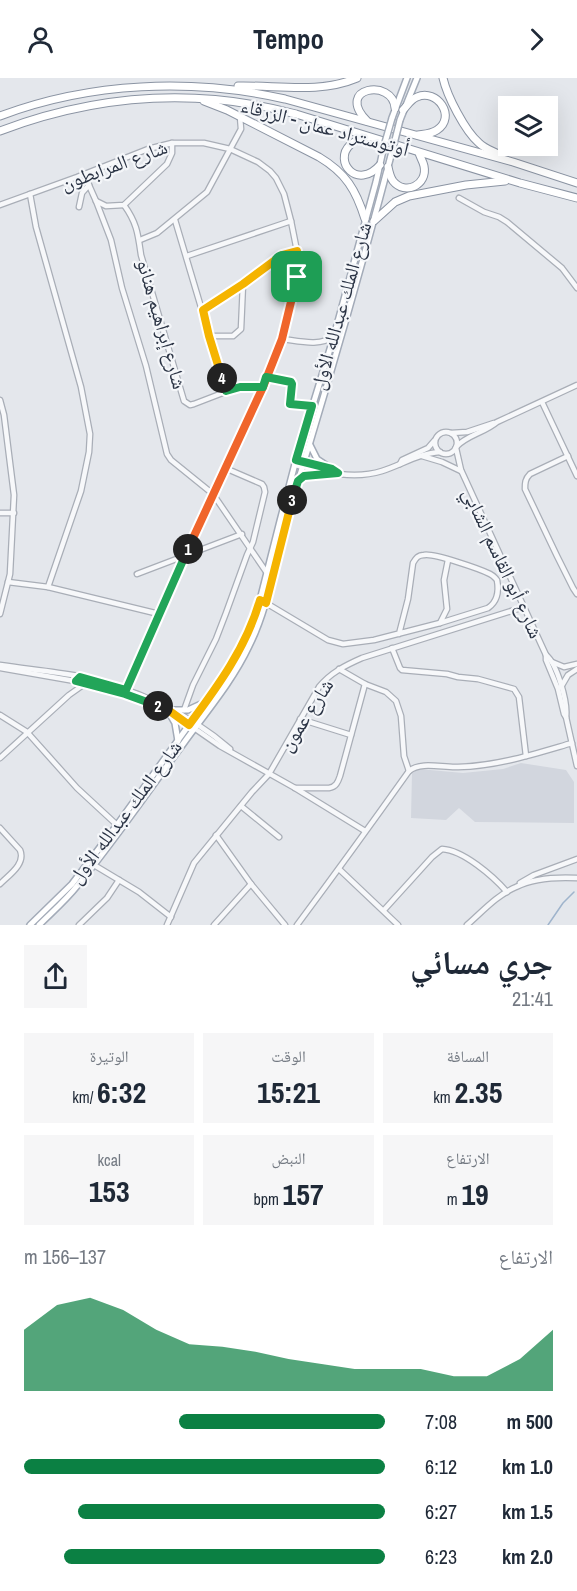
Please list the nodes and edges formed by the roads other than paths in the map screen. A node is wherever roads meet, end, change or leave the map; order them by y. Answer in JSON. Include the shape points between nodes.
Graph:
{"nodes":[{"id":1,"x":357,"y":78,"type":"edge"},
{"id":2,"x":408,"y":78,"type":"edge"},
{"id":3,"x":417,"y":78,"type":"edge"},
{"id":4,"x":443,"y":78,"type":"edge"},
{"id":5,"x":367,"y":83,"type":"dead end"},
{"id":6,"x":385,"y":84,"type":"dead end"},
{"id":7,"x":221,"y":88,"type":"junction"},
{"id":8,"x":190,"y":98,"type":"junction"},
{"id":9,"x":399,"y":109,"type":"junction"},
{"id":10,"x":62,"y":111,"type":"junction"},
{"id":11,"x":0,"y":116,"type":"edge"},
{"id":12,"x":240,"y":117,"type":"junction"},
{"id":13,"x":64,"y":121,"type":"dead end"},
{"id":14,"x":369,"y":122,"type":"junction"},
{"id":15,"x":252,"y":123,"type":"junction"},
{"id":16,"x":241,"y":129,"type":"junction"},
{"id":17,"x":0,"y":131,"type":"edge"},
{"id":18,"x":415,"y":135,"type":"junction"},
{"id":19,"x":368,"y":137,"type":"junction"},
{"id":20,"x":172,"y":143,"type":"junction"},
{"id":21,"x":230,"y":149,"type":"junction"},
{"id":22,"x":418,"y":153,"type":"junction"},
{"id":23,"x":513,"y":162,"type":"junction"},
{"id":24,"x":384,"y":166,"type":"junction"},
{"id":25,"x":84,"y":174,"type":"junction"},
{"id":26,"x":513,"y":181,"type":"junction"},
{"id":27,"x":577,"y":183,"type":"edge"},
{"id":28,"x":89,"y":185,"type":"junction"},
{"id":29,"x":30,"y":195,"type":"junction"},
{"id":30,"x":459,"y":198,"type":"dead end"},
{"id":31,"x":577,"y":198,"type":"edge"},
{"id":32,"x":96,"y":201,"type":"junction"},
{"id":33,"x":0,"y":205,"type":"edge"},
{"id":34,"x":124,"y":205,"type":"junction"},
{"id":35,"x":79,"y":207,"type":"dead end"},
{"id":36,"x":365,"y":219,"type":"junction"},
{"id":37,"x":175,"y":220,"type":"junction"},
{"id":38,"x":291,"y":220,"type":"junction"},
{"id":39,"x":374,"y":221,"type":"junction"},
{"id":40,"x":140,"y":240,"type":"junction"},
{"id":41,"x":297,"y":251,"type":"junction"},
{"id":42,"x":187,"y":256,"type":"junction"},
{"id":43,"x":243,"y":284,"type":"junction"},
{"id":44,"x":348,"y":285,"type":"junction"},
{"id":45,"x":356,"y":288,"type":"junction"},
{"id":46,"x":577,"y":288,"type":"edge"},
{"id":47,"x":203,"y":310,"type":"junction"},
{"id":48,"x":209,"y":336,"type":"junction"},
{"id":49,"x":334,"y":336,"type":"junction"},
{"id":50,"x":282,"y":339,"type":"junction"},
{"id":51,"x":319,"y":342,"type":"junction"},
{"id":52,"x":329,"y":351,"type":"junction"},
{"id":53,"x":266,"y":377,"type":"junction"},
{"id":54,"x":577,"y":385,"type":"edge"},
{"id":55,"x":263,"y":387,"type":"junction"},
{"id":56,"x":226,"y":391,"type":"junction"},
{"id":57,"x":0,"y":400,"type":"edge"},
{"id":58,"x":542,"y":402,"type":"junction"},
{"id":59,"x":312,"y":406,"type":"junction"},
{"id":60,"x":2,"y":415,"type":"edge"},
{"id":61,"x":497,"y":422,"type":"junction"},
{"id":62,"x":450,"y":433,"type":"junction"},
{"id":63,"x":436,"y":439,"type":"junction"},
{"id":64,"x":309,"y":443,"type":"junction"},
{"id":65,"x":456,"y":448,"type":"junction"},
{"id":66,"x":440,"y":452,"type":"junction"},
{"id":67,"x":446,"y":454,"type":"junction"},
{"id":68,"x":422,"y":456,"type":"junction"},
{"id":69,"x":568,"y":456,"type":"junction"},
{"id":70,"x":296,"y":463,"type":"junction"},
{"id":71,"x":303,"y":464,"type":"junction"},
{"id":72,"x":400,"y":464,"type":"junction"},
{"id":73,"x":225,"y":468,"type":"junction"},
{"id":74,"x":331,"y":471,"type":"junction"},
{"id":75,"x":461,"y":471,"type":"junction"},
{"id":76,"x":577,"y":476,"type":"edge"},
{"id":77,"x":298,"y":481,"type":"junction"},
{"id":78,"x":213,"y":494,"type":"junction"},
{"id":79,"x":0,"y":513,"type":"edge"},
{"id":80,"x":14,"y":513,"type":"junction"},
{"id":81,"x":242,"y":534,"type":"junction"},
{"id":82,"x":251,"y":547,"type":"junction"},
{"id":83,"x":185,"y":555,"type":"junction"},
{"id":84,"x":448,"y":560,"type":"junction"},
{"id":85,"x":267,"y":573,"type":"junction"},
{"id":86,"x":137,"y":574,"type":"dead end"},
{"id":87,"x":8,"y":582,"type":"junction"},
{"id":88,"x":48,"y":587,"type":"junction"},
{"id":89,"x":577,"y":594,"type":"edge"},
{"id":90,"x":263,"y":602,"type":"junction"},
{"id":91,"x":524,"y":607,"type":"junction"},
{"id":92,"x":0,"y":614,"type":"edge"},
{"id":93,"x":159,"y":614,"type":"junction"},
{"id":94,"x":440,"y":623,"type":"junction"},
{"id":95,"x":399,"y":634,"type":"junction"},
{"id":96,"x":392,"y":648,"type":"junction"},
{"id":97,"x":546,"y":655,"type":"junction"},
{"id":98,"x":552,"y":662,"type":"junction"},
{"id":99,"x":577,"y":664,"type":"edge"},
{"id":100,"x":0,"y":667,"type":"edge"},
{"id":101,"x":339,"y":669,"type":"junction"},
{"id":102,"x":577,"y":669,"type":"edge"},
{"id":103,"x":78,"y":679,"type":"junction"},
{"id":104,"x":86,"y":683,"type":"junction"},
{"id":105,"x":366,"y":684,"type":"junction"},
{"id":106,"x":561,"y":687,"type":"junction"},
{"id":107,"x":126,"y":692,"type":"junction"},
{"id":108,"x":69,"y":695,"type":"junction"},
{"id":109,"x":207,"y":701,"type":"junction"},
{"id":110,"x":171,"y":710,"type":"junction"},
{"id":111,"x":184,"y":710,"type":"junction"},
{"id":112,"x":0,"y":715,"type":"edge"},
{"id":113,"x":567,"y":717,"type":"junction"},
{"id":114,"x":300,"y":719,"type":"junction"},
{"id":115,"x":193,"y":725,"type":"junction"},
{"id":116,"x":27,"y":732,"type":"junction"},
{"id":117,"x":351,"y":735,"type":"junction"},
{"id":118,"x":178,"y":741,"type":"junction"},
{"id":119,"x":572,"y":744,"type":"junction"},
{"id":120,"x":526,"y":756,"type":"junction"},
{"id":121,"x":0,"y":758,"type":"edge"},
{"id":122,"x":577,"y":766,"type":"edge"},
{"id":123,"x":408,"y":771,"type":"junction"},
{"id":124,"x":269,"y":774,"type":"junction"},
{"id":125,"x":295,"y":788,"type":"junction"},
{"id":126,"x":241,"y":806,"type":"junction"},
{"id":127,"x":117,"y":825,"type":"junction"},
{"id":128,"x":1,"y":830,"type":"edge"},
{"id":129,"x":365,"y":831,"type":"junction"},
{"id":130,"x":216,"y":835,"type":"junction"},
{"id":131,"x":279,"y":837,"type":"dead end"},
{"id":132,"x":577,"y":859,"type":"edge"},
{"id":133,"x":93,"y":865,"type":"junction"},
{"id":134,"x":339,"y":869,"type":"junction"},
{"id":135,"x":577,"y":878,"type":"edge"},
{"id":136,"x":120,"y":880,"type":"junction"},
{"id":137,"x":0,"y":884,"type":"edge"},
{"id":138,"x":251,"y":884,"type":"junction"},
{"id":139,"x":518,"y":885,"type":"junction"},
{"id":140,"x":507,"y":892,"type":"junction"},
{"id":141,"x":384,"y":910,"type":"junction"},
{"id":142,"x":171,"y":917,"type":"junction"},
{"id":143,"x":30,"y":925,"type":"edge"},
{"id":144,"x":39,"y":925,"type":"edge"},
{"id":145,"x":79,"y":925,"type":"edge"},
{"id":146,"x":167,"y":925,"type":"edge"},
{"id":147,"x":214,"y":925,"type":"edge"},
{"id":148,"x":285,"y":925,"type":"edge"},
{"id":149,"x":297,"y":925,"type":"edge"},
{"id":150,"x":398,"y":925,"type":"edge"},
{"id":151,"x":467,"y":925,"type":"edge"}],
"edges":[{"from":1,"to":7,"type":"highway","via":[[319,87]]},
{"from":2,"to":9,"type":"main road"},
{"from":3,"to":9,"type":"main road"},
{"from":4,"to":23,"type":"highway","via":[[471,135],[485,148]]},
{"from":5,"to":14,"type":"highway","via":[[356,97],[359,111]]},
{"from":6,"to":9,"type":"highway","via":[[393,92]]},
{"from":7,"to":11,"type":"highway","name":"أوتوستراد عمان - الزرقاء","via":[[119,88],[45,102]]},
{"from":7,"to":14,"type":"highway","name":"أوتوستراد عمان - الزرقاء","via":[[273,96]]},
{"from":8,"to":10,"type":"highway","name":"أوتوستراد عمان - الزرقاء","via":[[117,100]]},
{"from":8,"to":12,"type":"highway"},
{"from":8,"to":19,"type":"highway","name":"أوتوستراد عمان - الزرقاء","via":[[273,108]]},
{"from":9,"to":18,"type":"highway","via":[[422,96],[443,105],[445,117],[440,128]]},
{"from":9,"to":24,"type":"main road","name":"شارع الملك عبدالله الأول","bridge":true,"via":[[393,148]]},
{"from":9,"to":24,"type":"main road","name":"شارع الملك عبدالله الأول","bridge":true,"via":[[392,118],[384,146]]},
{"from":10,"to":13,"type":"highway"},
{"from":10,"to":17,"type":"highway","name":"أوتوستراد عمان - الزرقاء"},
{"from":12,"to":15,"type":"highway"},
{"from":12,"to":16,"type":"street"},
{"from":14,"to":18,"type":"highway","name":"أوتوستراد عمان - الزرقاء"},
{"from":15,"to":16,"type":"street"},
{"from":15,"to":36,"type":"highway","via":[[338,170],[355,191]]},
{"from":16,"to":21,"type":"street"},
{"from":18,"to":23,"type":"highway","name":"أوتوستراد عمان - الزرقاء"},
{"from":19,"to":22,"type":"highway","name":"أوتوستراد عمان - الزرقاء"},
{"from":19,"to":24,"type":"highway","via":[[347,148],[346,166],[361,176]]},
{"from":20,"to":21,"type":"street","name":"شارع المرابطون","via":[[204,143]]},
{"from":20,"to":25,"type":"street","name":"شارع المرابطون"},
{"from":20,"to":34,"type":"street","via":[[167,164]]},
{"from":21,"to":37,"type":"street","via":[[207,192]]},
{"from":21,"to":38,"type":"street","name":"شارع المرابطون","via":[[270,171],[284,194]]},
{"from":22,"to":24,"type":"highway","via":[[424,172],[414,187],[404,188],[396,183]]},
{"from":22,"to":26,"type":"highway","name":"أوتوستراد عمان - الزرقاء"},
{"from":23,"to":27,"type":"highway","name":"أوتوستراد عمان - الزرقاء"},
{"from":24,"to":36,"type":"main road","name":"شارع الملك عبدالله الأول"},
{"from":24,"to":39,"type":"main road","name":"شارع الملك عبدالله الأول"},
{"from":25,"to":28,"type":"street"},
{"from":25,"to":29,"type":"street","name":"شارع المرابطون"},
{"from":26,"to":31,"type":"highway","name":"أوتوستراد عمان - الزرقاء"},
{"from":26,"to":39,"type":"highway","via":[[409,196],[395,202]]},
{"from":28,"to":32,"type":"street"},
{"from":28,"to":35,"type":"street","via":[[80,195]]},
{"from":29,"to":33,"type":"street","name":"شارع المرابطون"},
{"from":29,"to":88,"type":"street","via":[[90,434],[81,491]]},
{"from":30,"to":46,"type":"street","via":[[507,222],[562,268]]},
{"from":32,"to":34,"type":"street","via":[[106,206]]},
{"from":32,"to":78,"type":"street","via":[[111,240],[167,454]]},
{"from":34,"to":40,"type":"street","name":"شارع إبراهيم هنانو"},
{"from":36,"to":44,"type":"main road","name":"شارع الملك عبدالله الأول"},
{"from":37,"to":40,"type":"street"},
{"from":37,"to":42,"type":"street"},
{"from":38,"to":41,"type":"street","name":"شارع المرابطون"},
{"from":38,"to":42,"type":"street"},
{"from":39,"to":45,"type":"main road","name":"شارع الملك عبدالله الأول"},
{"from":40,"to":56,"type":"street","name":"شارع إبراهيم هنانو","via":[[184,401],[190,405]]},
{"from":41,"to":43,"type":"street","via":[[282,255]]},
{"from":41,"to":50,"type":"street","name":"شارع المرابطون","via":[[297,277]]},
{"from":42,"to":47,"type":"street"},
{"from":43,"to":47,"type":"street"},
{"from":43,"to":48,"type":"street","via":[[241,329],[233,336]]},
{"from":44,"to":45,"type":"main road"},
{"from":44,"to":49,"type":"main road","name":"شارع الملك عبدالله الأول"},
{"from":45,"to":64,"type":"main road","name":"شارع الملك عبدالله الأول"},
{"from":47,"to":48,"type":"street"},
{"from":48,"to":56,"type":"street"},
{"from":49,"to":51,"type":"street"},
{"from":49,"to":52,"type":"main road","name":"شارع الملك عبدالله الأول"},
{"from":50,"to":51,"type":"street"},
{"from":50,"to":53,"type":"street","name":"شارع المرابطون"},
{"from":51,"to":52,"type":"street"},
{"from":52,"to":59,"type":"main road","name":"شارع الملك عبدالله الأول"},
{"from":53,"to":55,"type":"street","name":"شارع المرابطون"},
{"from":53,"to":59,"type":"street","via":[[292,383],[291,404]]},
{"from":54,"to":58,"type":"street"},
{"from":55,"to":56,"type":"street","name":"شارع إبراهيم هنانو"},
{"from":55,"to":73,"type":"street","name":"شارع المرابطون"},
{"from":57,"to":60,"type":"street"},
{"from":58,"to":61,"type":"street"},
{"from":58,"to":69,"type":"street"},
{"from":59,"to":70,"type":"main road","name":"شارع الملك عبدالله الأول"},
{"from":60,"to":80,"type":"street"},
{"from":61,"to":62,"type":"street"},
{"from":61,"to":65,"type":"street"},
{"from":62,"to":63,"type":"street"},
{"from":62,"to":65,"type":"street","via":[[457,441]]},
{"from":63,"to":66,"type":"street"},
{"from":63,"to":72,"type":"street"},
{"from":64,"to":71,"type":"main road","name":"شارع الملك عبدالله الأول"},
{"from":64,"to":74,"type":"main road","via":[[317,459]]},
{"from":65,"to":67,"type":"street"},
{"from":65,"to":75,"type":"street","name":"شارع أبو القاسم الشابي"},
{"from":66,"to":67,"type":"street"},
{"from":66,"to":68,"type":"street"},
{"from":67,"to":75,"type":"street","name":"شارع أبو القاسم الشابي"},
{"from":68,"to":72,"type":"street"},
{"from":68,"to":75,"type":"street"},
{"from":69,"to":76,"type":"street"},
{"from":69,"to":89,"type":"street","via":[[530,474],[525,489]]},
{"from":70,"to":71,"type":"street"},
{"from":70,"to":85,"type":"main road","name":"شارع الملك عبدالله الأول"},
{"from":71,"to":74,"type":"street"},
{"from":71,"to":77,"type":"main road","name":"شارع الملك عبدالله الأول"},
{"from":72,"to":74,"type":"street","via":[[370,474]]},
{"from":73,"to":78,"type":"street","name":"شارع المرابطون"},
{"from":73,"to":82,"type":"street","via":[[265,488]]},
{"from":74,"to":77,"type":"main road","via":[[324,475],[308,474]]},
{"from":75,"to":91,"type":"street","name":"شارع أبو القاسم الشابي"},
{"from":77,"to":90,"type":"main road","name":"شارع الملك عبدالله الأول"},
{"from":78,"to":81,"type":"street"},
{"from":78,"to":83,"type":"street","name":"شارع المرابطون"},
{"from":79,"to":80,"type":"street"},
{"from":80,"to":87,"type":"street"},
{"from":81,"to":82,"type":"street"},
{"from":81,"to":83,"type":"street"},
{"from":82,"to":85,"type":"street"},
{"from":82,"to":111,"type":"street"},
{"from":83,"to":86,"type":"street"},
{"from":83,"to":93,"type":"street","name":"شارع المرابطون"},
{"from":84,"to":94,"type":"street","via":[[444,580],[447,609]]},
{"from":84,"to":94,"type":"street","via":[[492,574],[497,580],[497,594],[488,608]]},
{"from":84,"to":95,"type":"street","via":[[428,554],[415,559]]},
{"from":85,"to":90,"type":"main road","name":"شارع الملك عبدالله الأول"},
{"from":87,"to":88,"type":"street"},
{"from":87,"to":92,"type":"street"},
{"from":88,"to":93,"type":"street"},
{"from":90,"to":95,"type":"street","via":[[336,643]]},
{"from":90,"to":109,"type":"main road","name":"شارع الملك عبدالله الأول","via":[[245,642]]},
{"from":90,"to":115,"type":"main road","name":"شارع الملك عبدالله الأول","via":[[256,631],[243,658],[212,705]]},
{"from":91,"to":96,"type":"street","name":"شارع عمون"},
{"from":91,"to":97,"type":"street","name":"شارع أبو القاسم الشابي"},
{"from":93,"to":107,"type":"street","name":"شارع المرابطون"},
{"from":94,"to":95,"type":"street"},
{"from":96,"to":101,"type":"street","name":"شارع عمون"},
{"from":96,"to":120,"type":"street","via":[[402,670],[478,679],[516,691]]},
{"from":97,"to":98,"type":"street","name":"شارع أبو القاسم الشابي"},
{"from":97,"to":113,"type":"street","name":"شارع أبو القاسم الشابي"},
{"from":98,"to":99,"type":"street","via":[[564,667]]},
{"from":98,"to":106,"type":"street","name":"شارع أبو القاسم الشابي"},
{"from":100,"to":103,"type":"street"},
{"from":101,"to":105,"type":"street"},
{"from":101,"to":114,"type":"street","name":"شارع عمون","via":[[322,682]]},
{"from":102,"to":106,"type":"street"},
{"from":103,"to":104,"type":"street"},
{"from":103,"to":107,"type":"street"},
{"from":103,"to":108,"type":"street"},
{"from":104,"to":107,"type":"street"},
{"from":104,"to":108,"type":"street"},
{"from":105,"to":117,"type":"street"},
{"from":105,"to":123,"type":"street","via":[[396,701]]},
{"from":106,"to":113,"type":"street","name":"شارع أبو القاسم الشابي"},
{"from":107,"to":110,"type":"street"},
{"from":108,"to":116,"type":"street"},
{"from":109,"to":111,"type":"main road"},
{"from":109,"to":115,"type":"main road","name":"شارع الملك عبدالله الأول"},
{"from":110,"to":111,"type":"main road"},
{"from":110,"to":115,"type":"street"},
{"from":110,"to":118,"type":"main road"},
{"from":112,"to":116,"type":"street"},
{"from":113,"to":119,"type":"street","name":"شارع أبو القاسم الشابي"},
{"from":114,"to":117,"type":"street"},
{"from":114,"to":124,"type":"street","name":"شارع عمون"},
{"from":115,"to":118,"type":"main road","name":"شارع الملك عبدالله الأول"},
{"from":115,"to":124,"type":"street","via":[[220,747]]},
{"from":115,"to":133,"type":"main road","name":"شارع الملك عبدالله الأول"},
{"from":116,"to":121,"type":"street"},
{"from":116,"to":127,"type":"street","via":[[77,788]]},
{"from":117,"to":125,"type":"street","via":[[333,788]]},
{"from":118,"to":127,"type":"main road","name":"شارع الملك عبدالله الأول"},
{"from":119,"to":120,"type":"street"},
{"from":119,"to":122,"type":"street","name":"شارع أبو القاسم الشابي"},
{"from":120,"to":123,"type":"street","via":[[496,764],[419,766]]},
{"from":123,"to":129,"type":"street"},
{"from":124,"to":125,"type":"street"},
{"from":124,"to":126,"type":"street","name":"شارع عمون"},
{"from":125,"to":129,"type":"street"},
{"from":126,"to":130,"type":"street","name":"شارع عمون"},
{"from":126,"to":131,"type":"street"},
{"from":127,"to":143,"type":"main road","name":"شارع الملك عبدالله الأول","via":[[72,884]]},
{"from":128,"to":137,"type":"street","via":[[22,855],[20,864]]},
{"from":129,"to":134,"type":"street"},
{"from":130,"to":138,"type":"street"},
{"from":130,"to":142,"type":"street","name":"شارع عمون","via":[[192,866]]},
{"from":132,"to":139,"type":"street"},
{"from":133,"to":136,"type":"street"},
{"from":133,"to":144,"type":"main road","name":"شارع الملك عبدالله الأول"},
{"from":134,"to":141,"type":"street"},
{"from":134,"to":149,"type":"street"},
{"from":135,"to":139,"type":"street"},
{"from":136,"to":142,"type":"street"},
{"from":136,"to":145,"type":"street"},
{"from":138,"to":147,"type":"street"},
{"from":138,"to":148,"type":"street"},
{"from":139,"to":140,"type":"street"},
{"from":140,"to":141,"type":"street","via":[[482,868],[442,849]]},
{"from":140,"to":151,"type":"street"},
{"from":141,"to":150,"type":"street"},
{"from":142,"to":146,"type":"street","name":"شارع عمون"}]}
